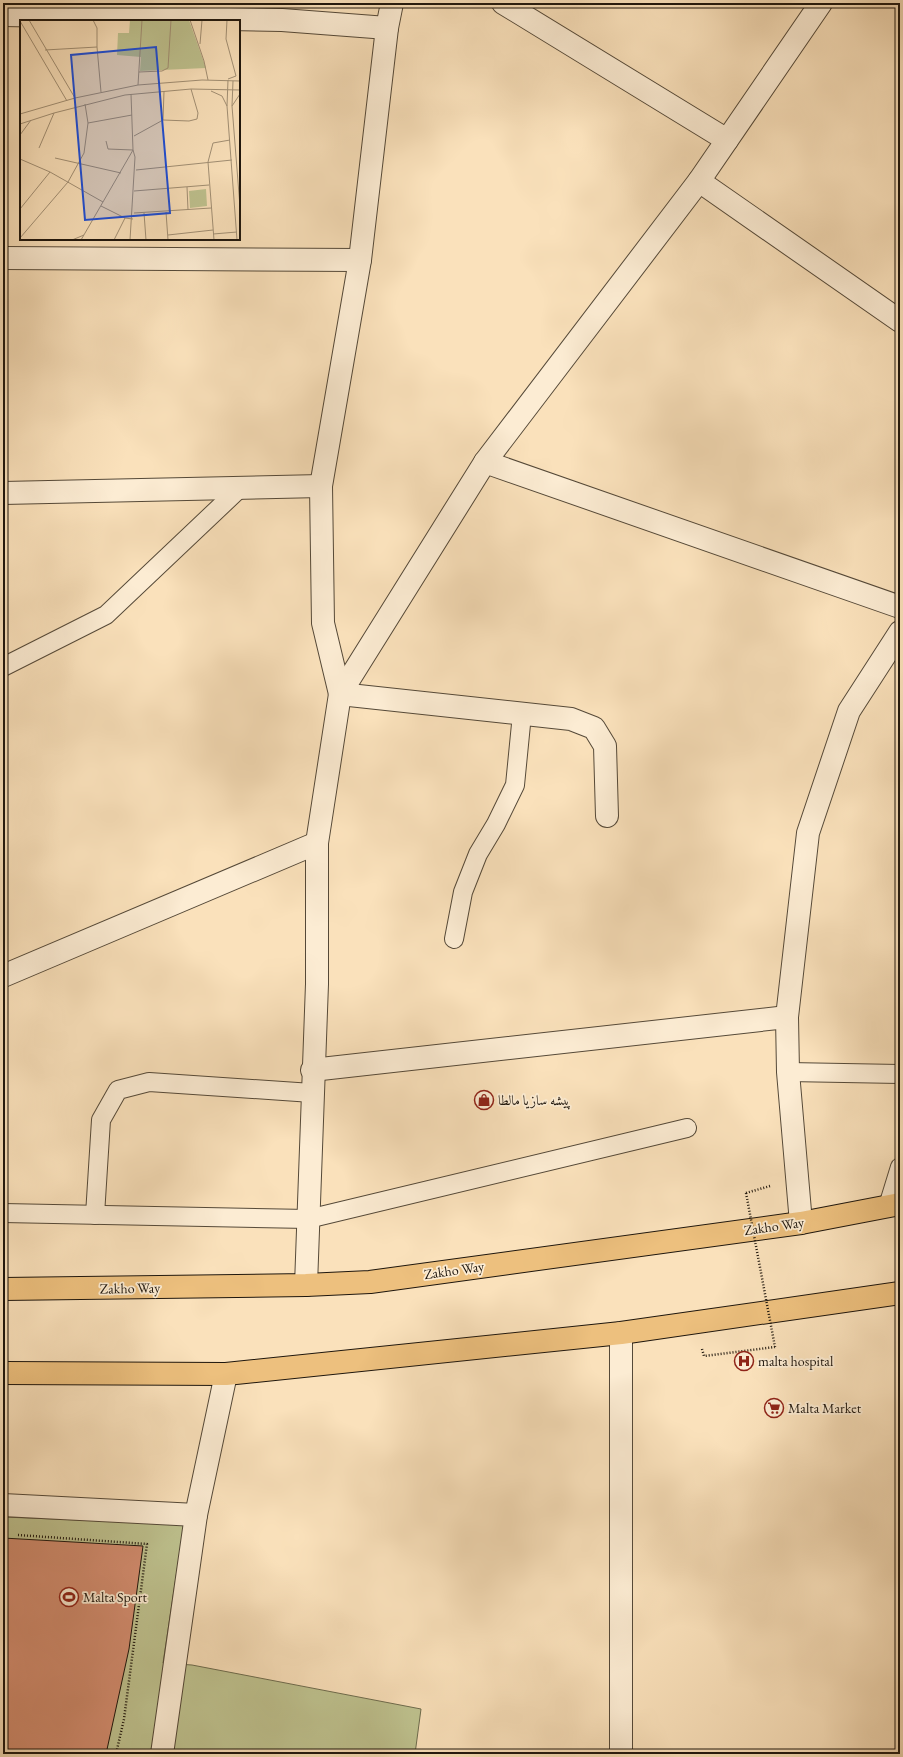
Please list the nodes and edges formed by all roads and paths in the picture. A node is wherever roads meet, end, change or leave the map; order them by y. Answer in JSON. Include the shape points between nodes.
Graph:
{"nodes":[{"id":1,"x":392,"y":3,"type":"edge"},
{"id":2,"x":503,"y":3,"type":"edge"},
{"id":3,"x":821,"y":3,"type":"edge"},
{"id":4,"x":46,"y":10,"type":"edge"},
{"id":5,"x":282,"y":12,"type":"edge"},
{"id":6,"x":3,"y":15,"type":"edge"},
{"id":7,"x":387,"y":28,"type":"junction"},
{"id":8,"x":727,"y":140,"type":"junction"},
{"id":9,"x":699,"y":181,"type":"junction"},
{"id":10,"x":3,"y":258,"type":"edge"},
{"id":11,"x":360,"y":260,"type":"junction"},
{"id":12,"x":900,"y":321,"type":"edge"},
{"id":13,"x":484,"y":462,"type":"junction"},
{"id":14,"x":321,"y":486,"type":"junction"},
{"id":15,"x":240,"y":488,"type":"junction"},
{"id":16,"x":3,"y":493,"type":"edge"},
{"id":17,"x":900,"y":607,"type":"edge"},
{"id":18,"x":900,"y":632,"type":"edge"},
{"id":19,"x":3,"y":667,"type":"edge"},
{"id":20,"x":340,"y":694,"type":"junction"},
{"id":21,"x":522,"y":714,"type":"junction"},
{"id":22,"x":607,"y":816,"type":"dead end"},
{"id":23,"x":317,"y":843,"type":"junction"},
{"id":24,"x":454,"y":939,"type":"dead end"},
{"id":25,"x":3,"y":976,"type":"edge"},
{"id":26,"x":787,"y":1017,"type":"junction"},
{"id":27,"x":312,"y":1070,"type":"junction"},
{"id":28,"x":788,"y":1072,"type":"junction"},
{"id":29,"x":900,"y":1074,"type":"edge"},
{"id":30,"x":312,"y":1093,"type":"junction"},
{"id":31,"x":687,"y":1128,"type":"dead end"},
{"id":32,"x":900,"y":1167,"type":"edge"},
{"id":33,"x":776,"y":1185,"type":"dead end"},
{"id":34,"x":894,"y":1205,"type":"edge"},
{"id":35,"x":3,"y":1213,"type":"edge"},
{"id":36,"x":95,"y":1215,"type":"junction"},
{"id":37,"x":308,"y":1219,"type":"junction"},
{"id":38,"x":801,"y":1222,"type":"junction"},
{"id":39,"x":306,"y":1285,"type":"junction"},
{"id":40,"x":3,"y":1289,"type":"edge"},
{"id":41,"x":900,"y":1293,"type":"edge"},
{"id":42,"x":621,"y":1333,"type":"junction"},
{"id":43,"x":704,"y":1356,"type":"dead end"},
{"id":44,"x":3,"y":1373,"type":"edge"},
{"id":45,"x":226,"y":1374,"type":"junction"},
{"id":46,"x":3,"y":1506,"type":"edge"},
{"id":47,"x":196,"y":1515,"type":"junction"},
{"id":48,"x":11,"y":1535,"type":"dead end"},
{"id":49,"x":116,"y":1754,"type":"edge"},
{"id":50,"x":162,"y":1754,"type":"edge"},
{"id":51,"x":621,"y":1754,"type":"edge"}],
"edges":[{"from":1,"to":7,"type":"street"},
{"from":2,"to":8,"type":"street"},
{"from":3,"to":8,"type":"street"},
{"from":4,"to":5,"type":"street"},
{"from":4,"to":6,"type":"street"},
{"from":5,"to":7,"type":"street"},
{"from":7,"to":11,"type":"street"},
{"from":8,"to":9,"type":"street"},
{"from":9,"to":12,"type":"street"},
{"from":9,"to":13,"type":"street"},
{"from":10,"to":11,"type":"street"},
{"from":11,"to":14,"type":"street"},
{"from":13,"to":17,"type":"street"},
{"from":13,"to":20,"type":"street"},
{"from":14,"to":15,"type":"street"},
{"from":14,"to":20,"type":"street","via":[[323,623]]},
{"from":15,"to":16,"type":"street"},
{"from":15,"to":19,"type":"lane","via":[[106,615]]},
{"from":18,"to":26,"type":"street","via":[[849,711],[808,833]]},
{"from":20,"to":21,"type":"street"},
{"from":20,"to":23,"type":"street"},
{"from":21,"to":22,"type":"street","via":[[571,719],[594,728],[605,746]]},
{"from":21,"to":24,"type":"lane","via":[[515,785],[475,861],[463,892]]},
{"from":23,"to":25,"type":"street"},
{"from":23,"to":27,"type":"street","via":[[317,984]]},
{"from":26,"to":27,"type":"street"},
{"from":26,"to":28,"type":"street"},
{"from":27,"to":30,"type":"street"},
{"from":28,"to":29,"type":"lane"},
{"from":28,"to":38,"type":"street"},
{"from":30,"to":36,"type":"lane","via":[[149,1082],[118,1090],[101,1120]]},
{"from":30,"to":37,"type":"street"},
{"from":31,"to":37,"type":"lane"},
{"from":32,"to":34,"type":"lane"},
{"from":33,"to":43,"type":"path","bridge":true,"via":[[746,1193],[775,1346]]},
{"from":34,"to":38,"type":"highway","name":"Zakho Way"},
{"from":35,"to":36,"type":"lane"},
{"from":36,"to":37,"type":"lane"},
{"from":37,"to":39,"type":"street"},
{"from":38,"to":39,"type":"highway","name":"Zakho Way","via":[[370,1282]]},
{"from":39,"to":40,"type":"highway","name":"Zakho Way"},
{"from":41,"to":42,"type":"highway"},
{"from":42,"to":45,"type":"highway"},
{"from":42,"to":51,"type":"street"},
{"from":44,"to":45,"type":"highway"},
{"from":45,"to":47,"type":"street"},
{"from":46,"to":47,"type":"street"},
{"from":47,"to":50,"type":"street"},
{"from":48,"to":49,"type":"path","via":[[147,1544],[124,1719]]}]}
